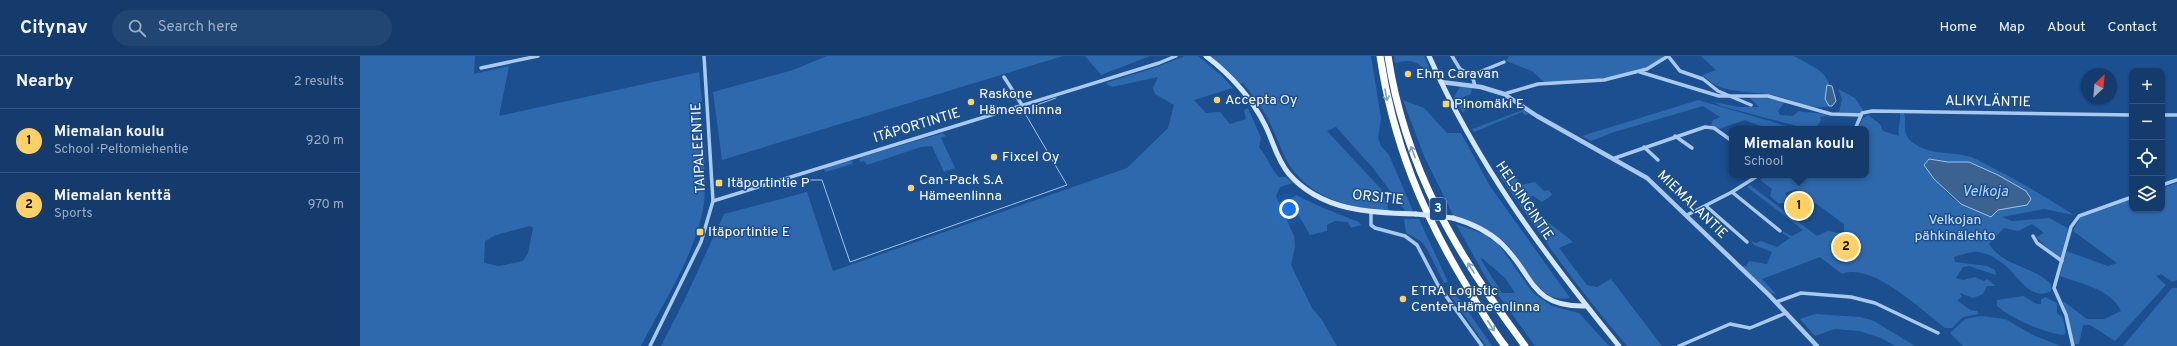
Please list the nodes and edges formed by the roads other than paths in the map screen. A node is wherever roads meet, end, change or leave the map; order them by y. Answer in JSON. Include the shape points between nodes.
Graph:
{"nodes":[{"id":1,"x":538,"y":56,"type":"edge"},
{"id":2,"x":704,"y":56,"type":"edge"},
{"id":3,"x":1176,"y":56,"type":"edge"},
{"id":4,"x":1206,"y":56,"type":"edge"},
{"id":5,"x":1380,"y":56,"type":"edge"},
{"id":6,"x":1388,"y":56,"type":"edge"},
{"id":7,"x":1429,"y":56,"type":"edge"},
{"id":8,"x":1452,"y":56,"type":"edge"},
{"id":9,"x":1668,"y":56,"type":"edge"},
{"id":10,"x":1504,"y":62,"type":"dead end"},
{"id":11,"x":481,"y":68,"type":"dead end"},
{"id":12,"x":1640,"y":72,"type":"junction"},
{"id":13,"x":1472,"y":75,"type":"junction"},
{"id":14,"x":1004,"y":77,"type":"dead end"},
{"id":15,"x":1442,"y":84,"type":"junction"},
{"id":16,"x":1475,"y":86,"type":"junction"},
{"id":17,"x":1504,"y":94,"type":"junction"},
{"id":18,"x":1732,"y":96,"type":"junction"},
{"id":19,"x":1022,"y":105,"type":"junction"},
{"id":20,"x":1751,"y":105,"type":"dead end"},
{"id":21,"x":1861,"y":115,"type":"junction"},
{"id":22,"x":2129,"y":115,"type":"edge"},
{"id":23,"x":2165,"y":115,"type":"edge"},
{"id":24,"x":2177,"y":115,"type":"edge"},
{"id":25,"x":1847,"y":116,"type":"junction"},
{"id":26,"x":1858,"y":121,"type":"junction"},
{"id":27,"x":1856,"y":126,"type":"edge"},
{"id":28,"x":1675,"y":136,"type":"junction"},
{"id":29,"x":1729,"y":139,"type":"edge"},
{"id":30,"x":1644,"y":147,"type":"junction"},
{"id":31,"x":1692,"y":148,"type":"dead end"},
{"id":32,"x":1615,"y":158,"type":"junction"},
{"id":33,"x":1658,"y":160,"type":"dead end"},
{"id":34,"x":1754,"y":178,"type":"edge"},
{"id":35,"x":2177,"y":180,"type":"edge"},
{"id":36,"x":2165,"y":184,"type":"edge"},
{"id":37,"x":1732,"y":192,"type":"junction"},
{"id":38,"x":2129,"y":198,"type":"edge"},
{"id":39,"x":713,"y":199,"type":"junction"},
{"id":40,"x":1706,"y":206,"type":"junction"},
{"id":41,"x":1372,"y":212,"type":"junction"},
{"id":42,"x":1687,"y":215,"type":"junction"},
{"id":43,"x":1780,"y":231,"type":"dead end"},
{"id":44,"x":2033,"y":236,"type":"dead end"},
{"id":45,"x":1747,"y":242,"type":"dead end"},
{"id":46,"x":2062,"y":261,"type":"junction"},
{"id":47,"x":1776,"y":302,"type":"junction"},
{"id":48,"x":1585,"y":306,"type":"junction"},
{"id":49,"x":1786,"y":313,"type":"junction"},
{"id":50,"x":1938,"y":333,"type":"dead end"},
{"id":51,"x":650,"y":346,"type":"edge"},
{"id":52,"x":1482,"y":346,"type":"edge"},
{"id":53,"x":1505,"y":346,"type":"edge"},
{"id":54,"x":1525,"y":346,"type":"edge"},
{"id":55,"x":1619,"y":346,"type":"edge"},
{"id":56,"x":1679,"y":346,"type":"edge"},
{"id":57,"x":1817,"y":346,"type":"edge"},
{"id":58,"x":2073,"y":346,"type":"edge"}],
"edges":[{"from":1,"to":11,"type":"street"},
{"from":2,"to":39,"type":"street","name":"TAIPALEENTIE"},
{"from":3,"to":19,"type":"street","name":"ITÄPORTINTIE"},
{"from":4,"to":41,"type":"main road","name":"ORSITIE","via":[[1250,99],[1284,165],[1296,181],[1329,202],[1350,209]]},
{"from":5,"to":53,"type":"highway","number":"3","one_way":true,"via":[[1389,113],[1418,197],[1455,268]]},
{"from":54,"to":6,"type":"highway","number":"3","one_way":true,"via":[[1457,246],[1430,192],[1407,138]]},
{"from":7,"to":15,"type":"main road","name":"HELSINGINTIE"},
{"from":8,"to":13,"type":"street","via":[[1460,69]]},
{"from":9,"to":12,"type":"street","via":[[1656,66]]},
{"from":9,"to":18,"type":"street","via":[[1680,71],[1703,79],[1718,91]]},
{"from":10,"to":13,"type":"street"},
{"from":12,"to":17,"type":"street","via":[[1600,81],[1548,83]]},
{"from":12,"to":18,"type":"street","via":[[1711,94]]},
{"from":13,"to":16,"type":"street"},
{"from":14,"to":19,"type":"street"},
{"from":15,"to":16,"type":"street","name":"MIEMALANTIE"},
{"from":15,"to":48,"type":"main road","name":"HELSINGINTIE","via":[[1472,143],[1500,188],[1533,238]]},
{"from":16,"to":17,"type":"street","name":"MIEMALANTIE"},
{"from":17,"to":32,"type":"street","name":"MIEMALANTIE","via":[[1537,116]]},
{"from":18,"to":20,"type":"street"},
{"from":18,"to":25,"type":"street","via":[[1768,96]]},
{"from":19,"to":39,"type":"street","name":"ITÄPORTINTIE"},
{"from":21,"to":22,"type":"street","name":"ALIKYLÄNTIE","via":[[1872,112]]},
{"from":21,"to":25,"type":"street","name":"ALIKYLÄNTIE"},
{"from":21,"to":26,"type":"street"},
{"from":23,"to":24,"type":"street"},
{"from":25,"to":26,"type":"street"},
{"from":26,"to":27,"type":"street"},
{"from":28,"to":29,"type":"street","via":[[1709,127]]},
{"from":28,"to":30,"type":"street"},
{"from":28,"to":31,"type":"street"},
{"from":30,"to":32,"type":"street"},
{"from":30,"to":33,"type":"street"},
{"from":32,"to":42,"type":"street","name":"MIEMALANTIE","via":[[1651,181]]},
{"from":34,"to":37,"type":"street"},
{"from":35,"to":36,"type":"street"},
{"from":37,"to":40,"type":"street"},
{"from":37,"to":43,"type":"street"},
{"from":38,"to":46,"type":"street","via":[[2077,218],[2065,245]]},
{"from":39,"to":51,"type":"street","name":"TAIPALEENTIE","via":[[701,242]]},
{"from":40,"to":42,"type":"street"},
{"from":40,"to":45,"type":"street"},
{"from":41,"to":48,"type":"main road","name":"ORSITIE","bridge":true,"via":[[1453,218],[1476,226],[1500,241],[1528,280],[1546,298],[1571,307]]},
{"from":41,"to":52,"type":"street","via":[[1371,225],[1375,228],[1405,236],[1417,245],[1438,285]]},
{"from":42,"to":47,"type":"street","name":"MIEMALANTIE","via":[[1724,254]]},
{"from":44,"to":46,"type":"street","via":[[2037,243]]},
{"from":46,"to":58,"type":"street","via":[[2054,288],[2066,315]]},
{"from":47,"to":49,"type":"street","name":"MIEMALANTIE"},
{"from":47,"to":50,"type":"street","via":[[1801,293],[1851,297],[1876,303]]},
{"from":48,"to":55,"type":"main road","name":"HELSINGINTIE"},
{"from":49,"to":56,"type":"street","via":[[1750,328],[1730,324]]},
{"from":49,"to":57,"type":"street","name":"MIEMALANTIE"}]}
